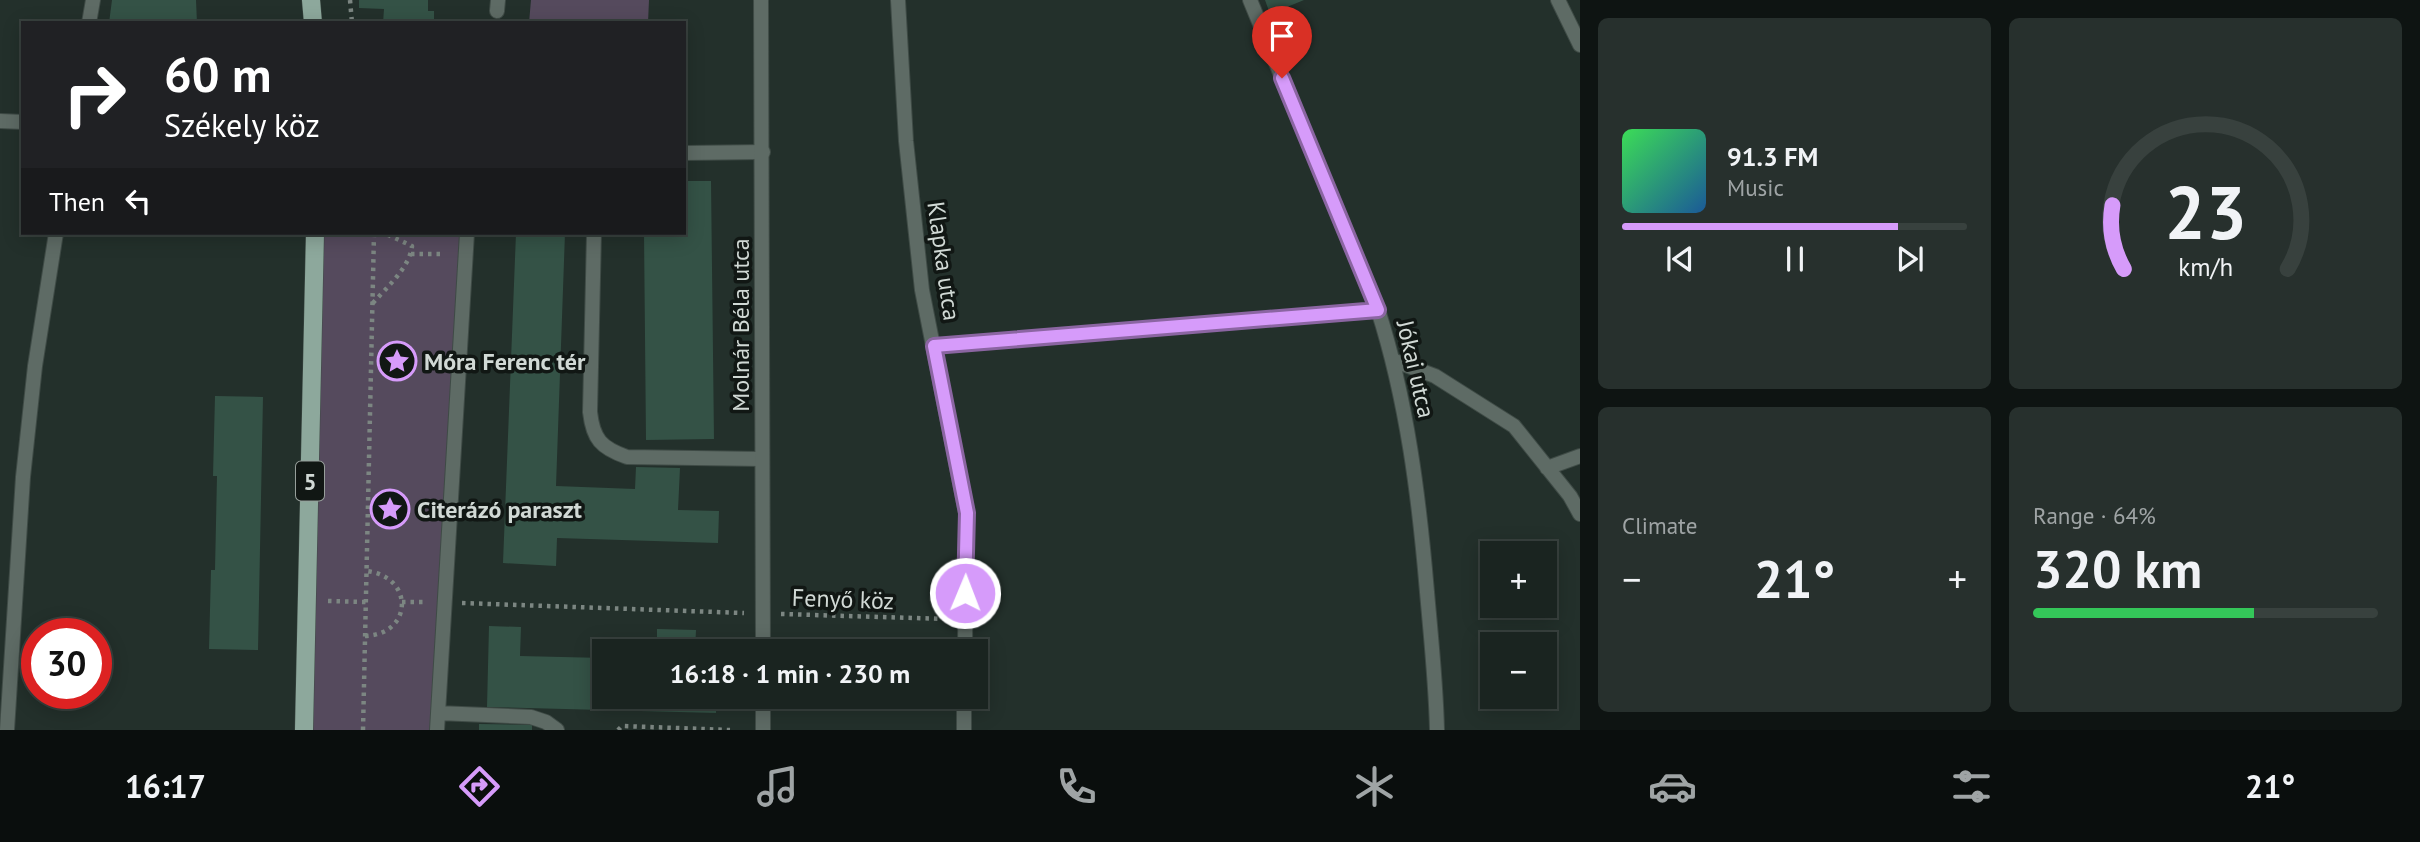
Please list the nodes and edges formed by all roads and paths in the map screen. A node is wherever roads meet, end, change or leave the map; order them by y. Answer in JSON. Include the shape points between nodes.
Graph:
{"nodes":[{"id":1,"x":93,"y":0,"type":"edge"},
{"id":2,"x":311,"y":0,"type":"edge"},
{"id":3,"x":350,"y":0,"type":"edge"},
{"id":4,"x":761,"y":0,"type":"edge"},
{"id":5,"x":898,"y":0,"type":"edge"},
{"id":6,"x":1250,"y":0,"type":"edge"},
{"id":7,"x":1558,"y":0,"type":"edge"},
{"id":8,"x":89,"y":21,"type":"edge"},
{"id":9,"x":312,"y":21,"type":"edge"},
{"id":10,"x":352,"y":21,"type":"edge"},
{"id":11,"x":1580,"y":45,"type":"edge"},
{"id":12,"x":0,"y":121,"type":"edge"},
{"id":13,"x":21,"y":122,"type":"edge"},
{"id":14,"x":763,"y":152,"type":"junction"},
{"id":15,"x":686,"y":153,"type":"edge"},
{"id":16,"x":56,"y":235,"type":"edge"},
{"id":17,"x":315,"y":235,"type":"edge"},
{"id":18,"x":374,"y":235,"type":"edge"},
{"id":19,"x":388,"y":235,"type":"edge"},
{"id":20,"x":467,"y":235,"type":"edge"},
{"id":21,"x":594,"y":235,"type":"edge"},
{"id":22,"x":411,"y":254,"type":"junction"},
{"id":23,"x":465,"y":254,"type":"junction"},
{"id":24,"x":372,"y":303,"type":"junction"},
{"id":25,"x":1378,"y":310,"type":"junction"},
{"id":26,"x":934,"y":346,"type":"junction"},
{"id":27,"x":1395,"y":360,"type":"junction"},
{"id":28,"x":1580,"y":456,"type":"edge"},
{"id":29,"x":762,"y":459,"type":"junction"},
{"id":30,"x":1547,"y":468,"type":"junction"},
{"id":31,"x":1580,"y":514,"type":"edge"},
{"id":32,"x":366,"y":571,"type":"junction"},
{"id":33,"x":307,"y":601,"type":"junction"},
{"id":34,"x":366,"y":601,"type":"junction"},
{"id":35,"x":444,"y":602,"type":"junction"},
{"id":36,"x":762,"y":614,"type":"junction"},
{"id":37,"x":965,"y":620,"type":"junction"},
{"id":38,"x":365,"y":636,"type":"junction"},
{"id":39,"x":762,"y":639,"type":"edge"},
{"id":40,"x":965,"y":639,"type":"edge"},
{"id":41,"x":763,"y":709,"type":"edge"},
{"id":42,"x":964,"y":709,"type":"edge"},
{"id":43,"x":438,"y":713,"type":"junction"},
{"id":44,"x":7,"y":730,"type":"edge"},
{"id":45,"x":304,"y":730,"type":"edge"},
{"id":46,"x":363,"y":730,"type":"edge"},
{"id":47,"x":437,"y":730,"type":"edge"},
{"id":48,"x":557,"y":730,"type":"edge"},
{"id":49,"x":618,"y":730,"type":"edge"},
{"id":50,"x":730,"y":730,"type":"edge"},
{"id":51,"x":763,"y":730,"type":"edge"},
{"id":52,"x":964,"y":730,"type":"edge"},
{"id":53,"x":1437,"y":730,"type":"edge"}],
"edges":[{"from":1,"to":8,"type":"street"},
{"from":2,"to":9,"type":"main road"},
{"from":3,"to":10,"type":"path"},
{"from":4,"to":14,"type":"street","name":"Molnár Béla utca"},
{"from":5,"to":26,"type":"street","name":"Klapka utca","via":[[906,141],[922,290]]},
{"from":6,"to":25,"type":"street","name":"Jókai utca"},
{"from":7,"to":11,"type":"street"},
{"from":12,"to":13,"type":"street"},
{"from":14,"to":15,"type":"street"},
{"from":14,"to":29,"type":"street","name":"Molnár Béla utca"},
{"from":16,"to":44,"type":"street","via":[[23,477]]},
{"from":17,"to":33,"type":"main road","number":"5"},
{"from":18,"to":24,"type":"path"},
{"from":19,"to":22,"type":"path","via":[[412,246]]},
{"from":20,"to":23,"type":"street"},
{"from":21,"to":29,"type":"street","via":[[590,412],[599,442],[627,457]]},
{"from":22,"to":23,"type":"path"},
{"from":22,"to":24,"type":"path"},
{"from":23,"to":35,"type":"street"},
{"from":24,"to":32,"type":"path"},
{"from":25,"to":26,"type":"street"},
{"from":25,"to":27,"type":"street","name":"Jókai utca"},
{"from":26,"to":37,"type":"street","name":"Klapka utca","via":[[967,513]]},
{"from":27,"to":30,"type":"street","via":[[1435,376],[1514,426]]},
{"from":27,"to":53,"type":"street","name":"Jókai utca","via":[[1420,512]]},
{"from":28,"to":30,"type":"street"},
{"from":29,"to":36,"type":"street","name":"Molnár Béla utca"},
{"from":30,"to":31,"type":"street"},
{"from":32,"to":34,"type":"path"},
{"from":32,"to":38,"type":"path","via":[[391,579],[402,607],[400,617],[386,632]]},
{"from":33,"to":34,"type":"path"},
{"from":33,"to":45,"type":"main road","number":"5"},
{"from":34,"to":38,"type":"path"},
{"from":35,"to":36,"type":"path","name":"Fenyő köz"},
{"from":35,"to":43,"type":"street"},
{"from":36,"to":37,"type":"path","name":"Fenyő köz"},
{"from":36,"to":39,"type":"street","name":"Molnár Béla utca"},
{"from":37,"to":40,"type":"street","name":"Klapka utca"},
{"from":38,"to":46,"type":"path"},
{"from":41,"to":51,"type":"street"},
{"from":42,"to":52,"type":"street"},
{"from":43,"to":47,"type":"street"},
{"from":43,"to":48,"type":"street","via":[[531,716]]},
{"from":49,"to":50,"type":"path","via":[[622,726]]}]}
